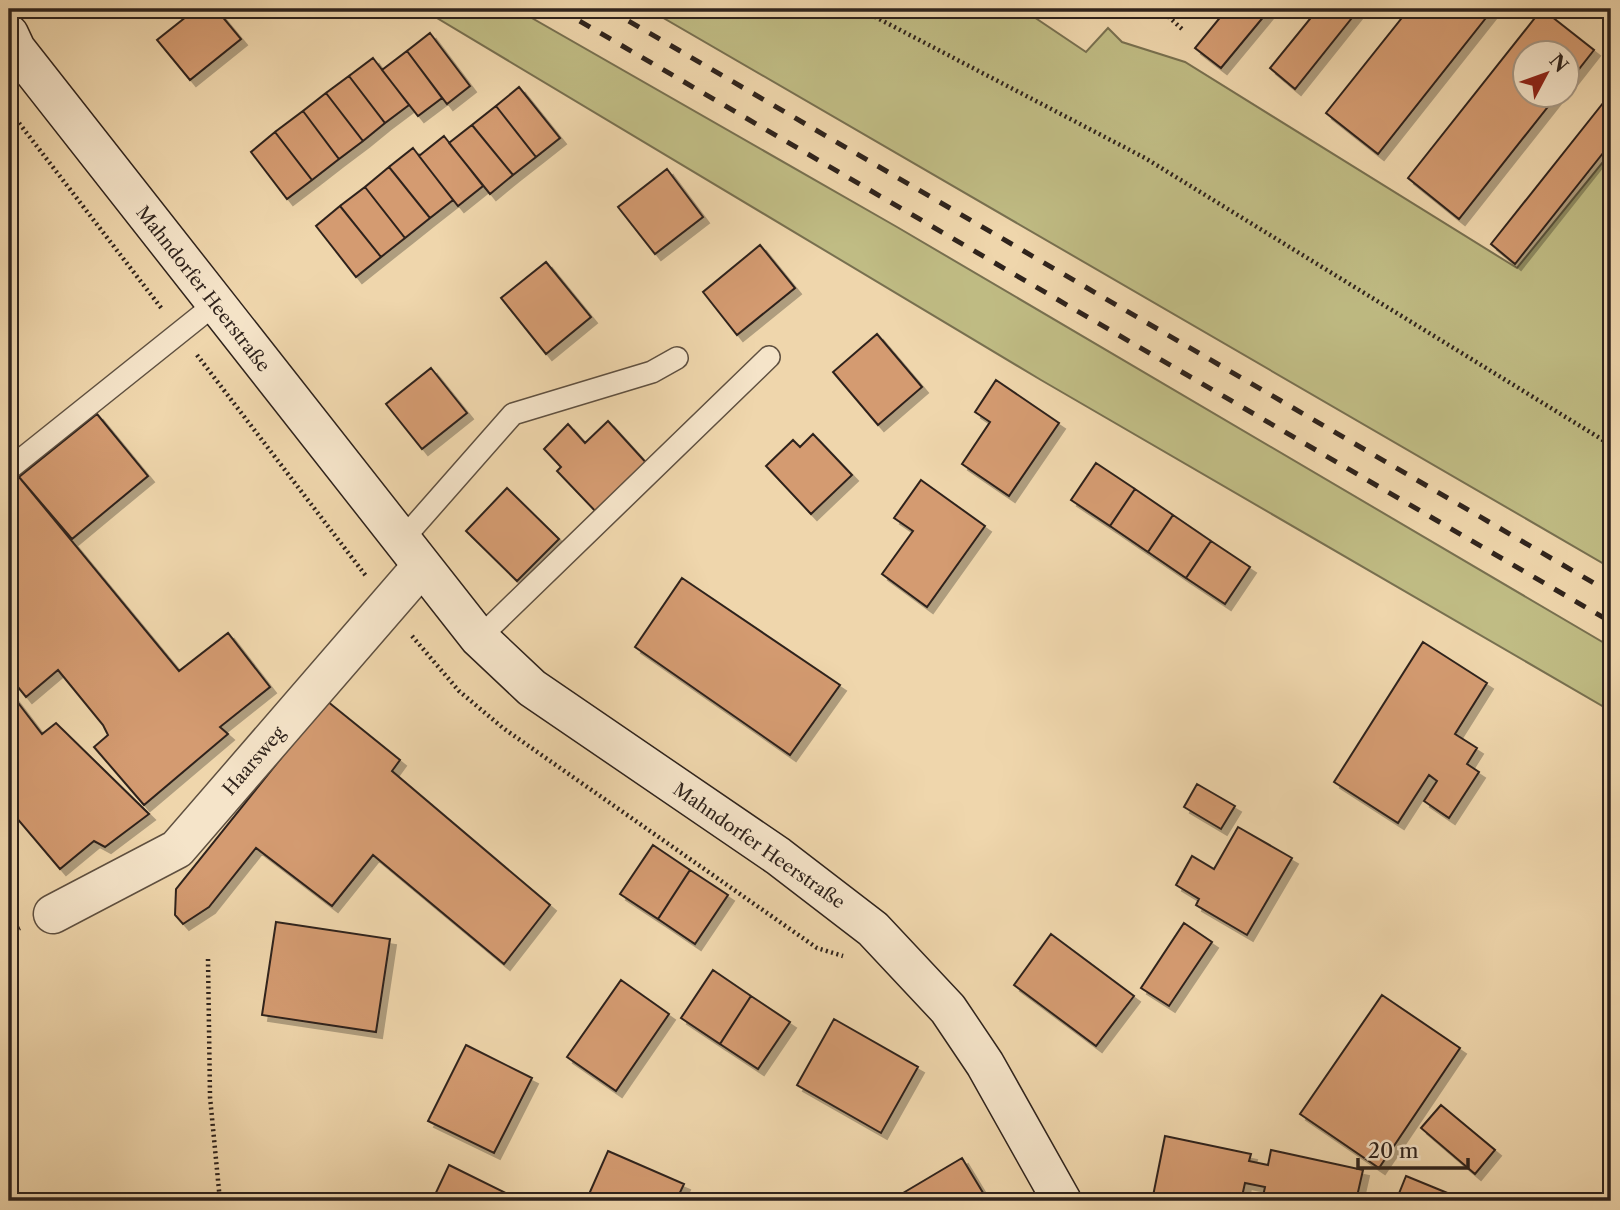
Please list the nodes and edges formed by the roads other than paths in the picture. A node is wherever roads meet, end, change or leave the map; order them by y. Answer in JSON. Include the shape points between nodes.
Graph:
{"nodes":[{"id":1,"x":9,"y":34,"type":"edge"},
{"id":2,"x":214,"y":305,"type":"junction"},
{"id":3,"x":769,"y":357,"type":"dead end"},
{"id":4,"x":677,"y":358,"type":"dead end"},
{"id":5,"x":9,"y":469,"type":"edge"},
{"id":6,"x":412,"y":553,"type":"junction"},
{"id":7,"x":479,"y":638,"type":"junction"},
{"id":8,"x":53,"y":914,"type":"dead end"},
{"id":9,"x":1062,"y":1201,"type":"edge"}],
"edges":[{"from":1,"to":2,"type":"main road","name":"Mahndorfer Heerstraße"},
{"from":2,"to":5,"type":"lane"},
{"from":2,"to":6,"type":"main road","name":"Mahndorfer Heerstraße"},
{"from":3,"to":7,"type":"lane"},
{"from":4,"to":6,"type":"lane","via":[[652,372],[513,414]]},
{"from":6,"to":7,"type":"main road","name":"Mahndorfer Heerstraße"},
{"from":6,"to":8,"type":"main road","name":"Haarsweg","via":[[177,849]]},
{"from":7,"to":9,"type":"main road","name":"Mahndorfer Heerstraße","via":[[532,688],[778,856],[873,929],[948,1009],[985,1064]]}]}
